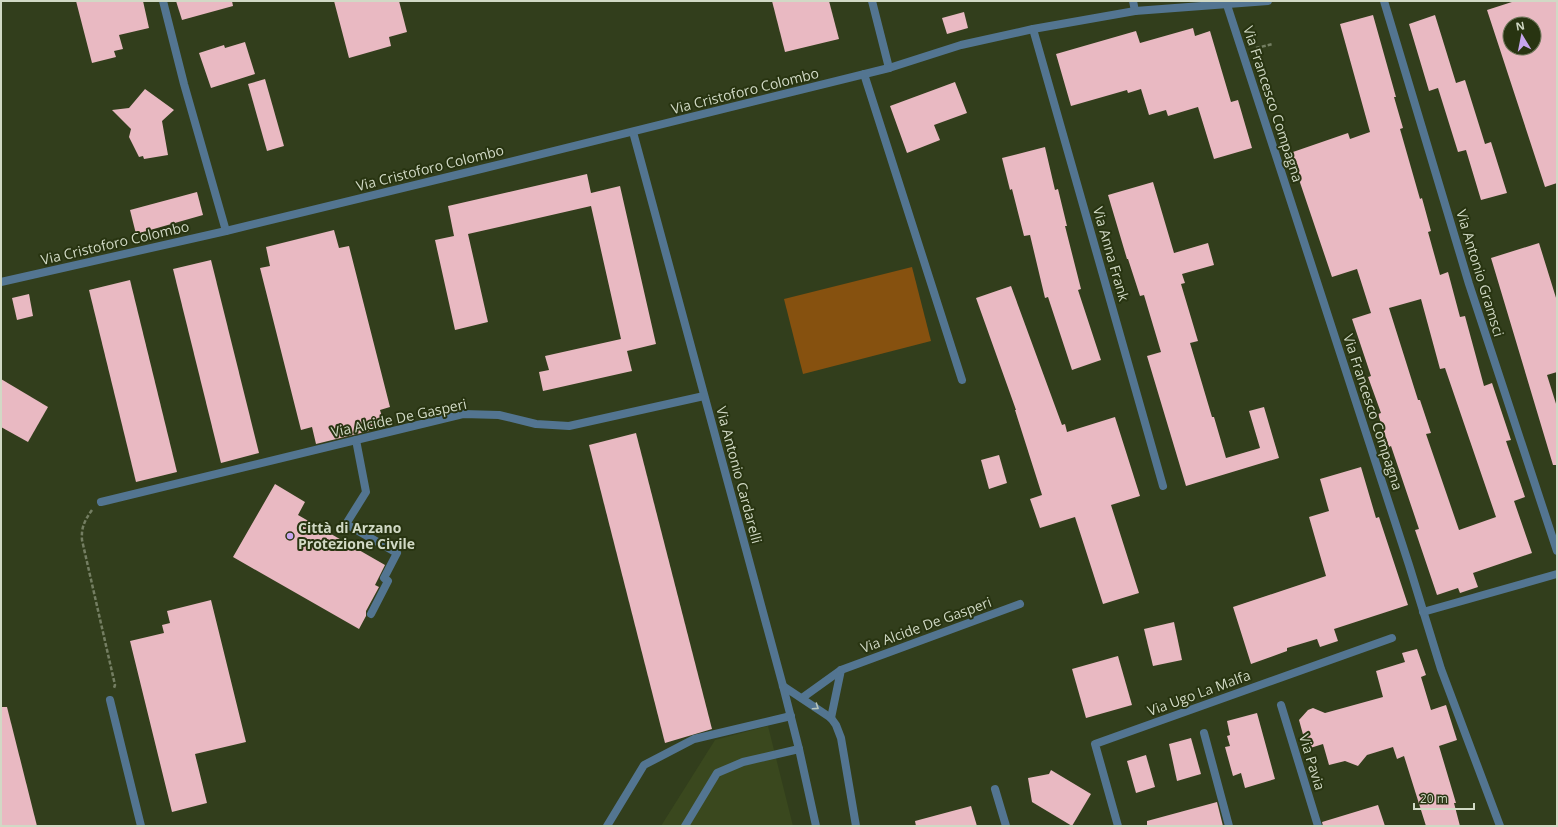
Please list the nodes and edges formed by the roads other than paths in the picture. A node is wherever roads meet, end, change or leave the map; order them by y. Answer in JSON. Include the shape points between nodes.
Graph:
{"nodes":[{"id":1,"x":163,"y":1,"type":"edge"},
{"id":2,"x":872,"y":1,"type":"edge"},
{"id":3,"x":1133,"y":1,"type":"edge"},
{"id":4,"x":1268,"y":1,"type":"edge"},
{"id":5,"x":1384,"y":1,"type":"edge"},
{"id":6,"x":1227,"y":5,"type":"junction"},
{"id":7,"x":1135,"y":11,"type":"junction"},
{"id":8,"x":1033,"y":29,"type":"junction"},
{"id":9,"x":889,"y":68,"type":"junction"},
{"id":10,"x":864,"y":74,"type":"junction"},
{"id":11,"x":633,"y":132,"type":"junction"},
{"id":12,"x":226,"y":231,"type":"junction"},
{"id":13,"x":1,"y":282,"type":"edge"},
{"id":14,"x":962,"y":380,"type":"dead end"},
{"id":15,"x":704,"y":396,"type":"junction"},
{"id":16,"x":356,"y":440,"type":"junction"},
{"id":17,"x":1163,"y":486,"type":"dead end"},
{"id":18,"x":101,"y":502,"type":"road end"},
{"id":19,"x":1557,"y":551,"type":"edge"},
{"id":20,"x":1557,"y":574,"type":"edge"},
{"id":21,"x":1020,"y":604,"type":"dead end"},
{"id":22,"x":1423,"y":612,"type":"junction"},
{"id":23,"x":371,"y":614,"type":"dead end"},
{"id":24,"x":1392,"y":638,"type":"dead end"},
{"id":25,"x":841,"y":670,"type":"junction"},
{"id":26,"x":783,"y":686,"type":"junction"},
{"id":27,"x":802,"y":698,"type":"junction"},
{"id":28,"x":110,"y":700,"type":"road end"},
{"id":29,"x":1281,"y":705,"type":"dead end"},
{"id":30,"x":791,"y":716,"type":"junction"},
{"id":31,"x":831,"y":718,"type":"junction"},
{"id":32,"x":1204,"y":732,"type":"dead end"},
{"id":33,"x":799,"y":749,"type":"junction"},
{"id":34,"x":995,"y":789,"type":"dead end"},
{"id":35,"x":141,"y":826,"type":"edge"},
{"id":36,"x":608,"y":826,"type":"edge"},
{"id":37,"x":685,"y":826,"type":"edge"},
{"id":38,"x":816,"y":826,"type":"edge"},
{"id":39,"x":856,"y":826,"type":"edge"},
{"id":40,"x":1006,"y":826,"type":"edge"},
{"id":41,"x":1118,"y":826,"type":"edge"},
{"id":42,"x":1229,"y":826,"type":"edge"},
{"id":43,"x":1318,"y":826,"type":"edge"},
{"id":44,"x":1500,"y":826,"type":"edge"}],
"edges":[{"from":1,"to":12,"type":"street"},
{"from":2,"to":9,"type":"street"},
{"from":3,"to":7,"type":"street"},
{"from":4,"to":6,"type":"street","name":"Via Cristoforo Colombo"},
{"from":5,"to":19,"type":"street","name":"Via Antonio Gramsci","via":[[1469,284]]},
{"from":6,"to":7,"type":"street","name":"Via Cristoforo Colombo"},
{"from":6,"to":22,"type":"street","name":"Via Francesco Compagna"},
{"from":7,"to":8,"type":"street","name":"Via Cristoforo Colombo"},
{"from":8,"to":9,"type":"street","name":"Via Cristoforo Colombo","via":[[961,45]]},
{"from":8,"to":17,"type":"street","name":"Via Anna Frank"},
{"from":9,"to":10,"type":"street","name":"Via Cristoforo Colombo"},
{"from":10,"to":11,"type":"street","name":"Via Cristoforo Colombo"},
{"from":10,"to":14,"type":"street"},
{"from":11,"to":12,"type":"street","name":"Via Cristoforo Colombo"},
{"from":11,"to":15,"type":"street","name":"Via Antonio Cardarelli"},
{"from":12,"to":13,"type":"street","name":"Via Cristoforo Colombo"},
{"from":15,"to":16,"type":"street","name":"Via Alcide De Gasperi","via":[[569,426],[536,424],[499,416],[463,414]]},
{"from":15,"to":26,"type":"street","name":"Via Antonio Cardarelli"},
{"from":16,"to":18,"type":"street","name":"Via Alcide De Gasperi"},
{"from":16,"to":23,"type":"street","via":[[366,492],[346,524],[397,553],[384,578],[388,581]]},
{"from":20,"to":22,"type":"street"},
{"from":21,"to":25,"type":"street","name":"Via Alcide De Gasperi"},
{"from":22,"to":44,"type":"street","name":"Via Francesco Compagna","via":[[1441,669]]},
{"from":24,"to":41,"type":"street","name":"Via Ugo La Malfa","via":[[1095,744]]},
{"from":25,"to":27,"type":"street","name":"Via Alcide De Gasperi"},
{"from":25,"to":31,"type":"street"},
{"from":26,"to":27,"type":"street"},
{"from":26,"to":30,"type":"street","name":"Via Antonio Cardarelli"},
{"from":27,"to":31,"type":"street","one_way":true},
{"from":28,"to":35,"type":"street"},
{"from":29,"to":43,"type":"street","name":"Via Pavia"},
{"from":30,"to":33,"type":"street","name":"Via Antonio Cardarelli"},
{"from":30,"to":36,"type":"street","via":[[694,739],[644,765]]},
{"from":31,"to":39,"type":"street","via":[[841,738]]},
{"from":32,"to":42,"type":"street"},
{"from":33,"to":37,"type":"street","via":[[743,762],[717,773]]},
{"from":33,"to":38,"type":"street","name":"Via Antonio Cardarelli"},
{"from":34,"to":40,"type":"street"}]}
